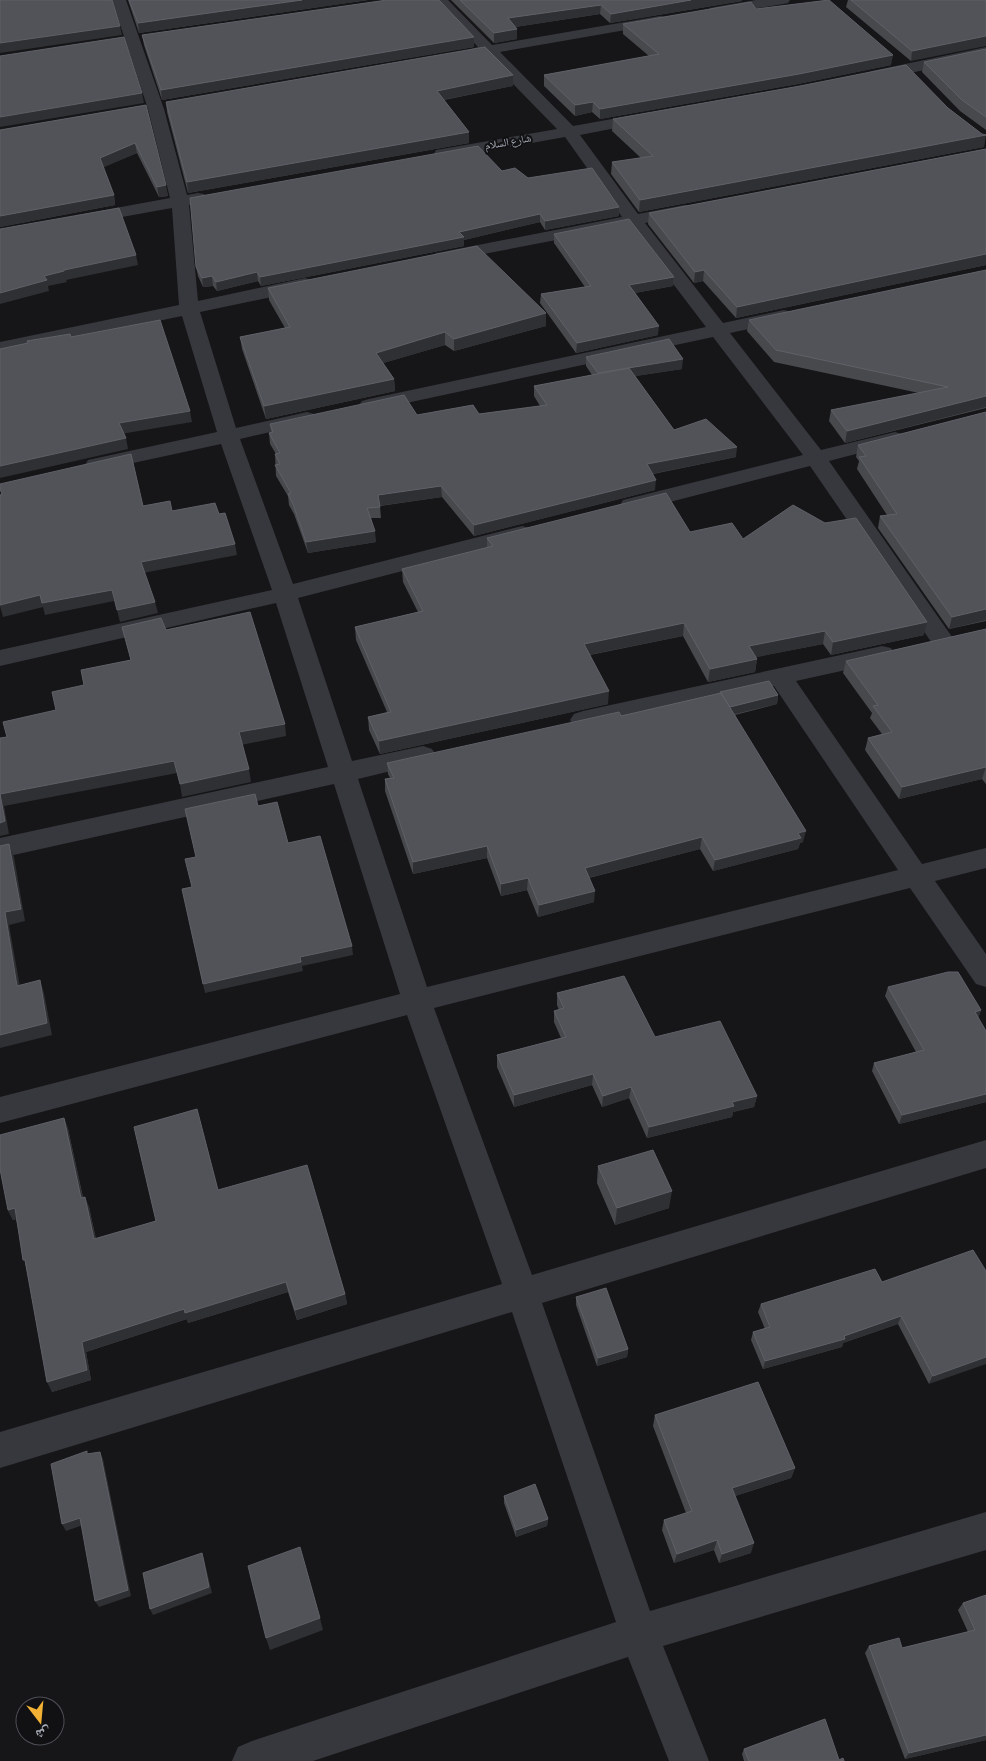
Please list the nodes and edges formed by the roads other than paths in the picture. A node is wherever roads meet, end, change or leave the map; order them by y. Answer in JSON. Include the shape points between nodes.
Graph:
{"nodes":[{"id":1,"x":119,"y":0,"type":"edge"},
{"id":2,"x":440,"y":0,"type":"edge"},
{"id":3,"x":783,"y":0,"type":"edge"},
{"id":4,"x":704,"y":13,"type":"edge"},
{"id":5,"x":675,"y":18,"type":"edge"},
{"id":6,"x":489,"y":49,"type":"junction"},
{"id":7,"x":986,"y":52,"type":"edge"},
{"id":8,"x":460,"y":54,"type":"edge"},
{"id":9,"x":892,"y":56,"type":"edge"},
{"id":10,"x":907,"y":68,"type":"junction"},
{"id":11,"x":857,"y":79,"type":"edge"},
{"id":12,"x":918,"y":81,"type":"edge"},
{"id":13,"x":666,"y":114,"type":"edge"},
{"id":14,"x":569,"y":131,"type":"junction"},
{"id":15,"x":423,"y":158,"type":"edge"},
{"id":16,"x":210,"y":196,"type":"edge"},
{"id":17,"x":180,"y":202,"type":"junction"},
{"id":18,"x":702,"y":206,"type":"edge"},
{"id":19,"x":633,"y":219,"type":"junction"},
{"id":20,"x":66,"y":222,"type":"edge"},
{"id":21,"x":421,"y":261,"type":"edge"},
{"id":22,"x":324,"y":280,"type":"edge"},
{"id":23,"x":189,"y":306,"type":"junction"},
{"id":24,"x":805,"y":312,"type":"edge"},
{"id":25,"x":720,"y":330,"type":"junction"},
{"id":26,"x":0,"y":348,"type":"edge"},
{"id":27,"x":353,"y":408,"type":"edge"},
{"id":28,"x":324,"y":414,"type":"edge"},
{"id":29,"x":920,"y":432,"type":"edge"},
{"id":30,"x":228,"y":435,"type":"junction"},
{"id":31,"x":815,"y":457,"type":"junction"},
{"id":32,"x":76,"y":470,"type":"edge"},
{"id":33,"x":613,"y":510,"type":"edge"},
{"id":34,"x":546,"y":527,"type":"edge"},
{"id":35,"x":285,"y":594,"type":"junction"},
{"id":36,"x":968,"y":634,"type":"edge"},
{"id":37,"x":942,"y":640,"type":"junction"},
{"id":38,"x":0,"y":658,"type":"edge"},
{"id":39,"x":781,"y":677,"type":"junction"},
{"id":40,"x":561,"y":725,"type":"edge"},
{"id":41,"x":446,"y":750,"type":"edge"},
{"id":42,"x":341,"y":773,"type":"junction"},
{"id":43,"x":0,"y":848,"type":"edge"},
{"id":44,"x":986,"y":858,"type":"edge"},
{"id":45,"x":916,"y":876,"type":"junction"},
{"id":46,"x":986,"y":976,"type":"edge"},
{"id":47,"x":417,"y":1001,"type":"junction"},
{"id":48,"x":0,"y":1110,"type":"edge"},
{"id":49,"x":986,"y":1154,"type":"edge"},
{"id":50,"x":522,"y":1293,"type":"junction"},
{"id":51,"x":0,"y":1450,"type":"edge"},
{"id":52,"x":986,"y":1530,"type":"edge"},
{"id":53,"x":639,"y":1634,"type":"junction"},
{"id":54,"x":252,"y":1761,"type":"edge"},
{"id":55,"x":689,"y":1761,"type":"edge"}],
"edges":[{"from":1,"to":17,"type":"street","via":[[156,108]]},
{"from":2,"to":6,"type":"street"},
{"from":3,"to":4,"type":"street"},
{"from":5,"to":6,"type":"street"},
{"from":6,"to":8,"type":"street"},
{"from":6,"to":14,"type":"street"},
{"from":7,"to":10,"type":"street"},
{"from":9,"to":10,"type":"street"},
{"from":10,"to":11,"type":"street"},
{"from":10,"to":12,"type":"street"},
{"from":13,"to":14,"type":"street","name":"شارع السلام"},
{"from":14,"to":15,"type":"street","name":"شارع السلام"},
{"from":14,"to":19,"type":"street"},
{"from":16,"to":17,"type":"street"},
{"from":17,"to":20,"type":"street"},
{"from":17,"to":23,"type":"street"},
{"from":18,"to":19,"type":"street"},
{"from":19,"to":21,"type":"street"},
{"from":19,"to":25,"type":"street"},
{"from":22,"to":23,"type":"street"},
{"from":23,"to":26,"type":"street"},
{"from":23,"to":30,"type":"street"},
{"from":24,"to":25,"type":"street"},
{"from":25,"to":27,"type":"street"},
{"from":25,"to":31,"type":"street"},
{"from":28,"to":30,"type":"street"},
{"from":29,"to":31,"type":"street"},
{"from":30,"to":32,"type":"street"},
{"from":30,"to":35,"type":"street"},
{"from":31,"to":33,"type":"street"},
{"from":31,"to":37,"type":"street"},
{"from":34,"to":35,"type":"street"},
{"from":35,"to":38,"type":"street"},
{"from":35,"to":42,"type":"street"},
{"from":36,"to":37,"type":"street"},
{"from":37,"to":39,"type":"street"},
{"from":39,"to":40,"type":"street"},
{"from":39,"to":45,"type":"street"},
{"from":41,"to":42,"type":"street"},
{"from":42,"to":43,"type":"street"},
{"from":42,"to":47,"type":"street"},
{"from":44,"to":45,"type":"street"},
{"from":45,"to":46,"type":"street"},
{"from":45,"to":47,"type":"street"},
{"from":47,"to":48,"type":"street"},
{"from":47,"to":50,"type":"street"},
{"from":49,"to":50,"type":"street"},
{"from":50,"to":51,"type":"street"},
{"from":50,"to":53,"type":"street"},
{"from":52,"to":53,"type":"street"},
{"from":53,"to":54,"type":"street"},
{"from":53,"to":55,"type":"street"}]}
